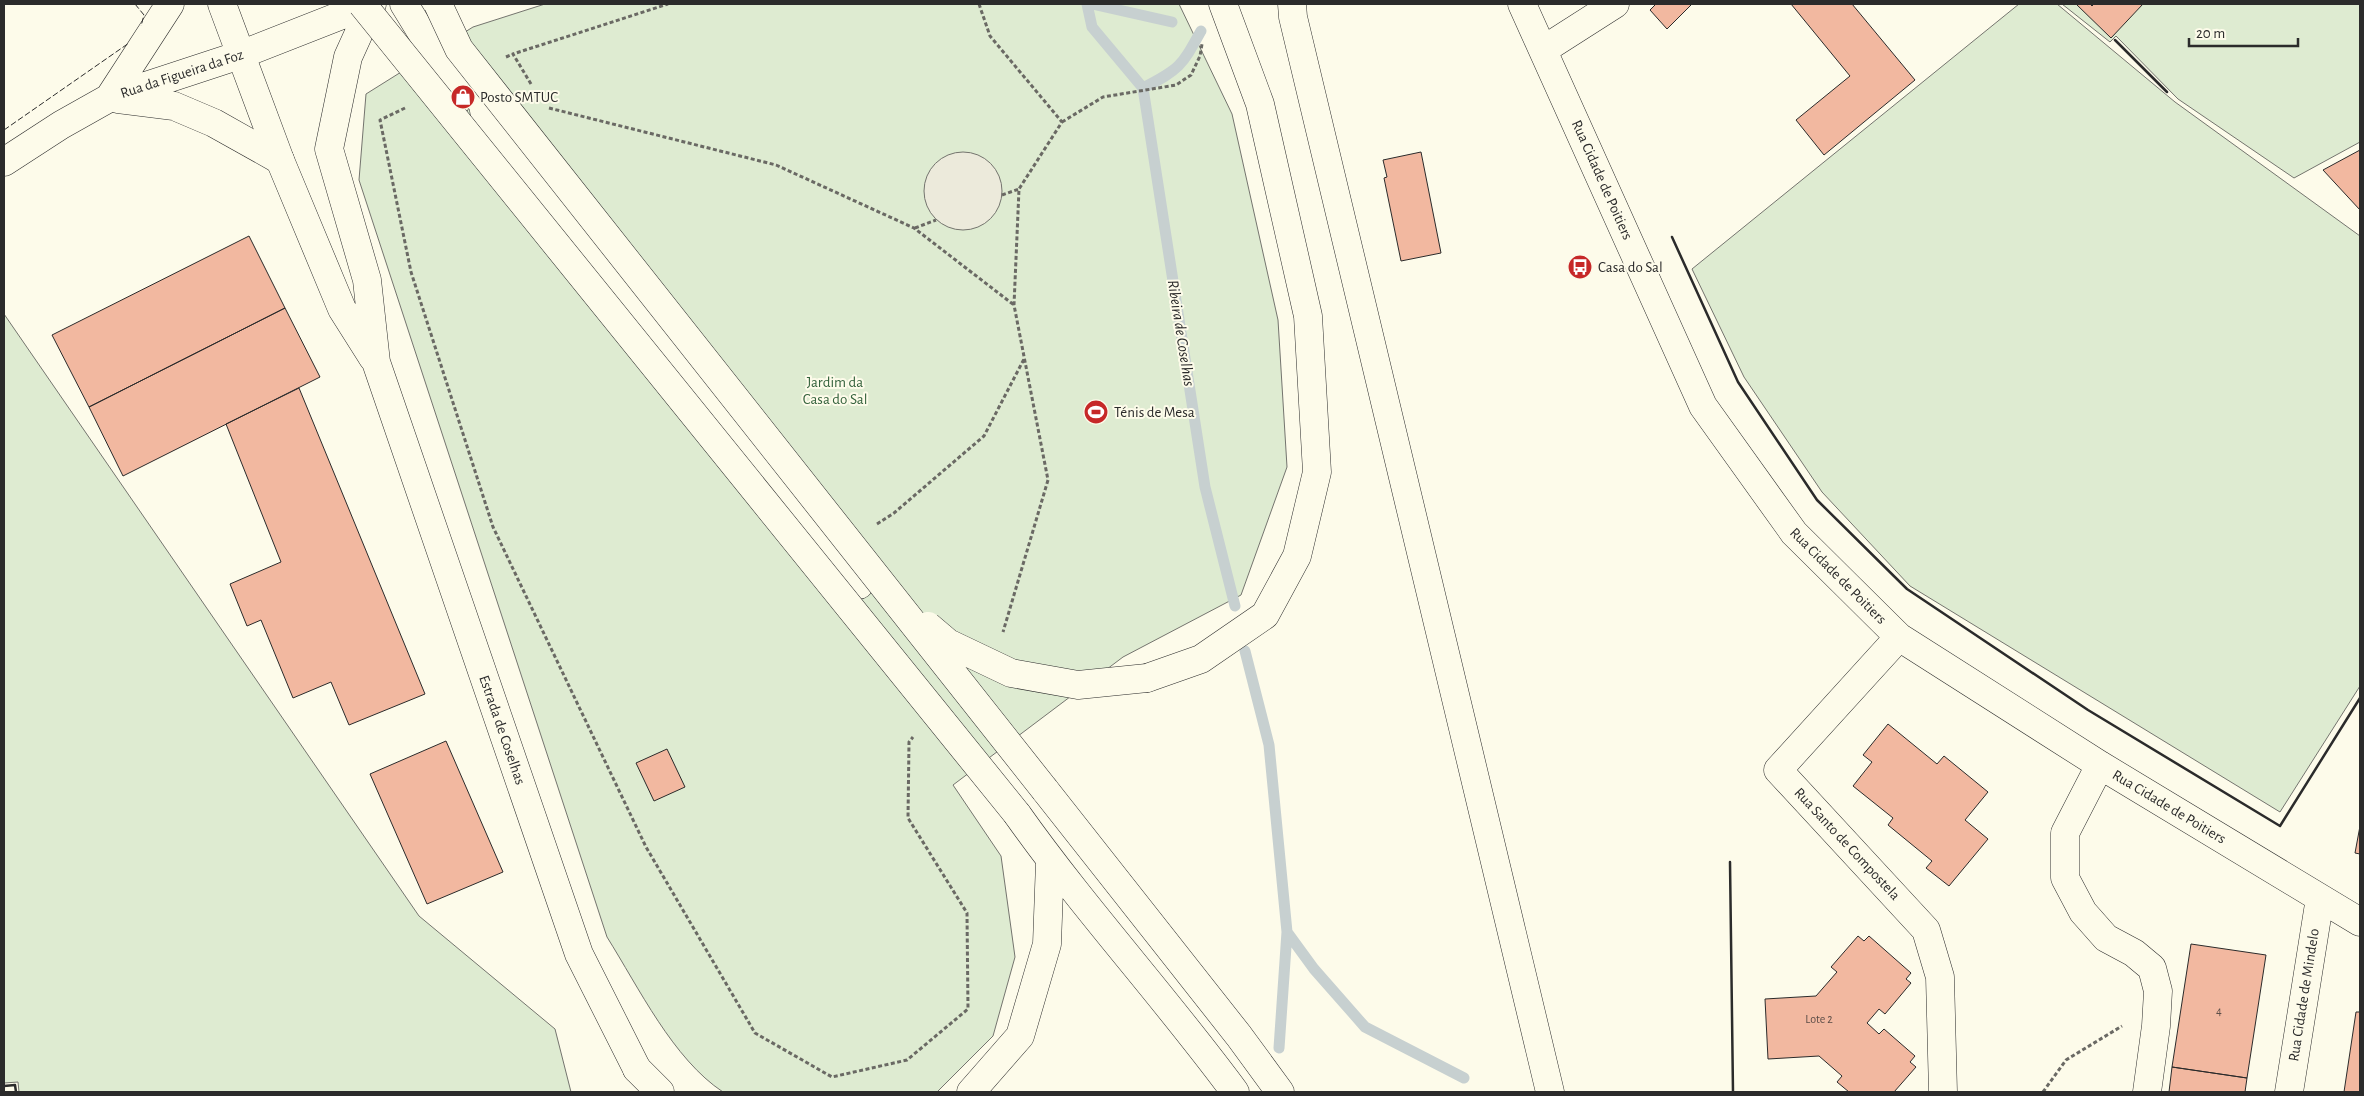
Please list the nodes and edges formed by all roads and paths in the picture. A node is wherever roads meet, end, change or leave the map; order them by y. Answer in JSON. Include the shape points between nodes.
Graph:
{"nodes":[{"id":1,"x":170,"y":4,"type":"edge"},
{"id":2,"x":222,"y":4,"type":"edge"},
{"id":3,"x":362,"y":4,"type":"edge"},
{"id":4,"x":371,"y":4,"type":"edge"},
{"id":5,"x":404,"y":4,"type":"edge"},
{"id":6,"x":438,"y":4,"type":"edge"},
{"id":7,"x":668,"y":4,"type":"edge"},
{"id":8,"x":979,"y":4,"type":"edge"},
{"id":9,"x":1223,"y":4,"type":"edge"},
{"id":10,"x":1292,"y":4,"type":"edge"},
{"id":11,"x":1522,"y":4,"type":"edge"},
{"id":12,"x":1615,"y":4,"type":"edge"},
{"id":13,"x":1202,"y":42,"type":"dead end"},
{"id":14,"x":1543,"y":50,"type":"junction"},
{"id":15,"x":240,"y":55,"type":"junction"},
{"id":16,"x":536,"y":92,"type":"dead end"},
{"id":17,"x":109,"y":98,"type":"junction"},
{"id":18,"x":551,"y":115,"type":"dead end"},
{"id":19,"x":380,"y":120,"type":"dead end"},
{"id":20,"x":1062,"y":122,"type":"junction"},
{"id":21,"x":280,"y":160,"type":"junction"},
{"id":22,"x":4,"y":162,"type":"edge"},
{"id":23,"x":1019,"y":189,"type":"junction"},
{"id":24,"x":1002,"y":195,"type":"dead end"},
{"id":25,"x":936,"y":220,"type":"dead end"},
{"id":26,"x":914,"y":228,"type":"junction"},
{"id":27,"x":1014,"y":305,"type":"junction"},
{"id":28,"x":1024,"y":358,"type":"junction"},
{"id":29,"x":376,"y":362,"type":"junction"},
{"id":30,"x":871,"y":516,"type":"dead end"},
{"id":31,"x":877,"y":524,"type":"junction"},
{"id":32,"x":883,"y":532,"type":"dead end"},
{"id":33,"x":859,"y":585,"type":"dead end"},
{"id":34,"x":895,"y":599,"type":"junction"},
{"id":35,"x":1899,"y":637,"type":"junction"},
{"id":36,"x":1001,"y":640,"type":"dead end"},
{"id":37,"x":915,"y":734,"type":"dead end"},
{"id":38,"x":2100,"y":765,"type":"junction"},
{"id":39,"x":1050,"y":862,"type":"junction"},
{"id":40,"x":2320,"y":898,"type":"junction"},
{"id":41,"x":2360,"y":922,"type":"edge"},
{"id":42,"x":2129,"y":1022,"type":"dead end"},
{"id":43,"x":640,"y":1080,"type":"edge"},
{"id":44,"x":660,"y":1092,"type":"edge"},
{"id":45,"x":971,"y":1092,"type":"edge"},
{"id":46,"x":1235,"y":1092,"type":"edge"},
{"id":47,"x":1280,"y":1092,"type":"edge"},
{"id":48,"x":1550,"y":1092,"type":"edge"},
{"id":49,"x":1943,"y":1092,"type":"edge"},
{"id":50,"x":2042,"y":1092,"type":"edge"},
{"id":51,"x":2147,"y":1092,"type":"edge"},
{"id":52,"x":2289,"y":1092,"type":"edge"}],
"edges":[{"from":1,"to":17,"type":"main road"},
{"from":2,"to":15,"type":"main road"},
{"from":3,"to":39,"type":"main road","bridge":true,"via":[[1017,814]]},
{"from":4,"to":15,"type":"main road","name":"Rua da Figueira da Foz"},
{"from":4,"to":29,"type":"main road","via":[[348,57],[329,149],[367,280]]},
{"from":5,"to":33,"type":"main road","via":[[453,84],[456,106],[467,120],[484,123]]},
{"from":6,"to":34,"type":"main road","bridge":true,"via":[[459,49]]},
{"from":7,"to":16,"type":"path","via":[[513,54]]},
{"from":8,"to":20,"type":"path","via":[[990,36]]},
{"from":9,"to":34,"type":"main road","bridge":true,"via":[[1260,104],[1308,316],[1317,472],[1297,556],[1264,615],[1201,659],[1147,678],[1078,685],[1011,673],[948,643]]},
{"from":10,"to":48,"type":"main road"},
{"from":11,"to":14,"type":"main road","name":"Rua Cidade de Poitiers"},
{"from":12,"to":14,"type":"main road"},
{"from":13,"to":20,"type":"path","via":[[1191,76],[1163,88],[1103,97]]},
{"from":14,"to":35,"type":"main road","name":"Rua Cidade de Poitiers","via":[[1703,406],[1794,534]]},
{"from":15,"to":17,"type":"main road","name":"Rua da Figueira da Foz"},
{"from":15,"to":21,"type":"main road"},
{"from":17,"to":21,"type":"main road","via":[[174,106],[214,122]]},
{"from":17,"to":22,"type":"main road","name":"Rua da Figueira da Foz"},
{"from":18,"to":26,"type":"path","via":[[545,107],[776,165]]},
{"from":19,"to":37,"type":"path","via":[[411,272],[497,536],[646,847],[755,1033],[832,1077],[907,1060],[968,1009],[967,913],[908,818],[909,742]]},
{"from":20,"to":23,"type":"path"},
{"from":21,"to":29,"type":"main road","via":[[342,309]]},
{"from":23,"to":24,"type":"path"},
{"from":23,"to":27,"type":"path"},
{"from":25,"to":26,"type":"path"},
{"from":26,"to":27,"type":"path"},
{"from":27,"to":28,"type":"path"},
{"from":28,"to":31,"type":"path","via":[[984,436]]},
{"from":28,"to":36,"type":"path","via":[[1048,480]]},
{"from":29,"to":43,"type":"main road","name":"Estrada de Coselhas","via":[[579,954]]},
{"from":30,"to":31,"type":"path"},
{"from":31,"to":32,"type":"path"},
{"from":34,"to":47,"type":"main road","bridge":true},
{"from":35,"to":38,"type":"main road","name":"Rua Cidade de Poitiers"},
{"from":35,"to":49,"type":"main road","name":"Rua Santo de Compostela","via":[[1778,770],[1926,930],[1940,977]]},
{"from":38,"to":40,"type":"main road","name":"Rua Cidade de Poitiers"},
{"from":38,"to":51,"type":"main road","via":[[2065,833],[2065,878],[2083,912],[2106,938],[2134,953],[2152,968],[2158,991]]},
{"from":39,"to":45,"type":"main road","via":[[1047,944],[1020,1036]]},
{"from":39,"to":46,"type":"main road"},
{"from":40,"to":41,"type":"main road","name":"Rua Cidade de Poitiers"},
{"from":40,"to":52,"type":"main road","name":"Rua Cidade de Mindelo"},
{"from":42,"to":50,"type":"path","via":[[2066,1060]]},
{"from":43,"to":44,"type":"main road","name":"Estrada de Coselhas"}]}
